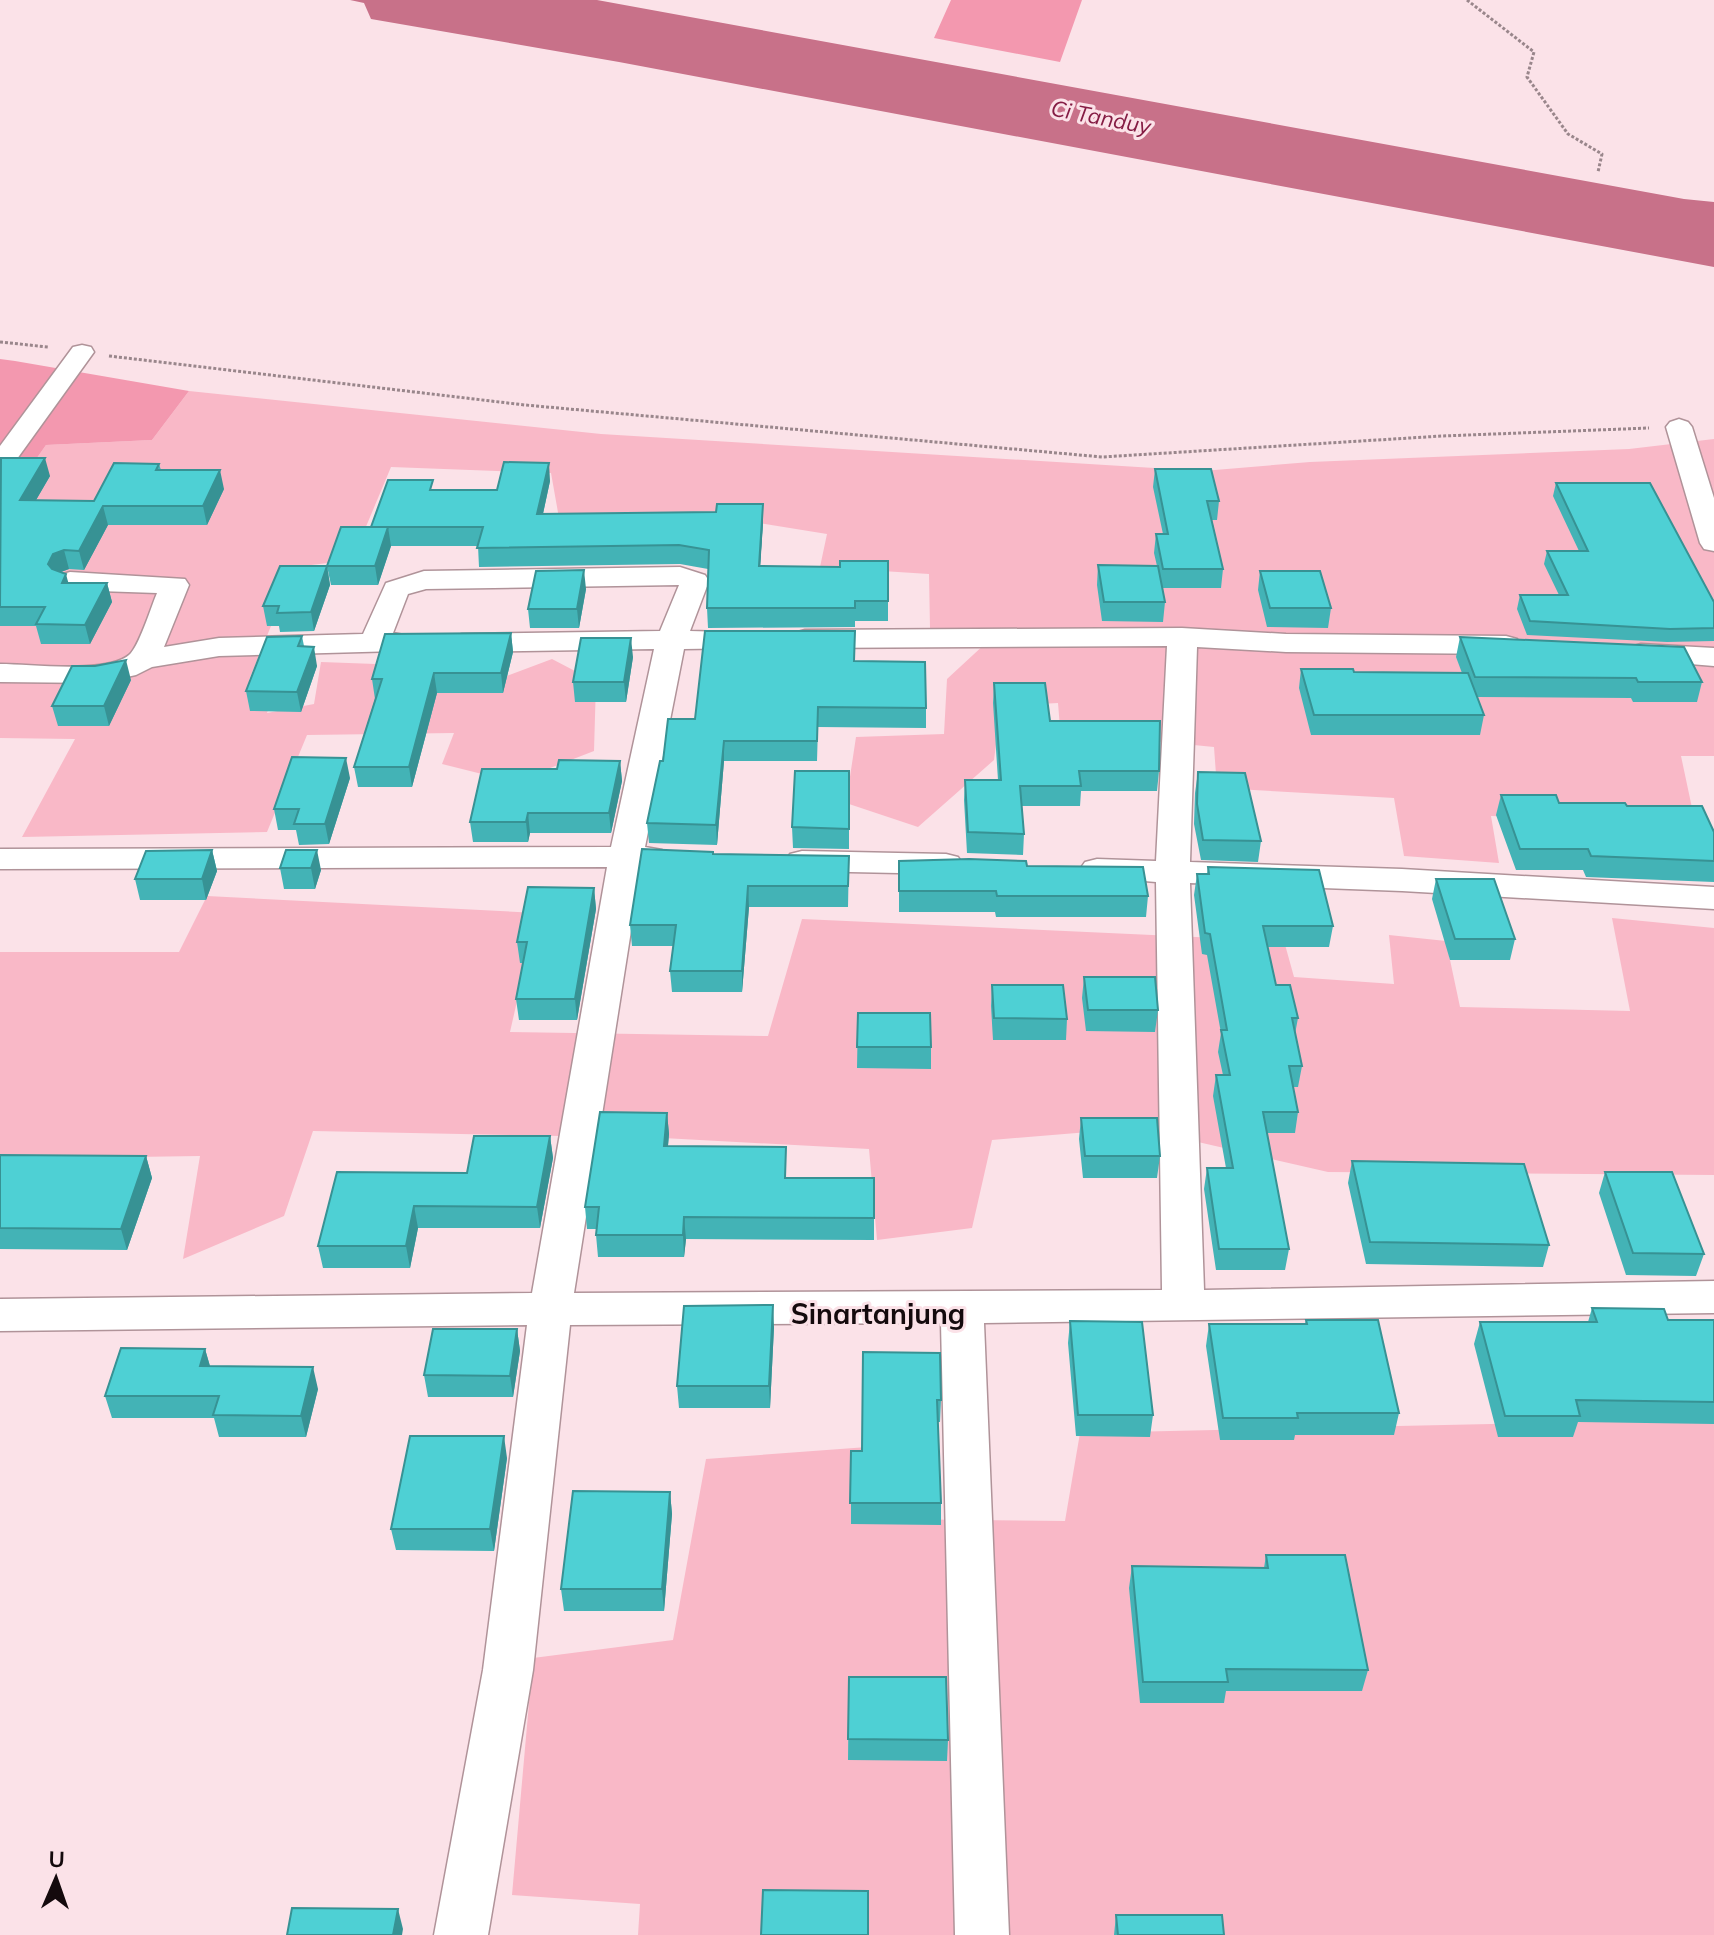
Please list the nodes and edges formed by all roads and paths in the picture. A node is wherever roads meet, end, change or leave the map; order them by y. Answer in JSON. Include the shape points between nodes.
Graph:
{"nodes":[{"id":1,"x":1467,"y":0,"type":"edge"},
{"id":2,"x":1598,"y":172,"type":"dead end"},
{"id":3,"x":0,"y":342,"type":"edge"},
{"id":4,"x":82,"y":352,"type":"junction"},
{"id":5,"x":1679,"y":427,"type":"joint"},
{"id":6,"x":0,"y":464,"type":"edge"},
{"id":7,"x":1714,"y":543,"type":"edge"},
{"id":8,"x":70,"y":581,"type":"edge"},
{"id":9,"x":1182,"y":637,"type":"junction"},
{"id":10,"x":671,"y":640,"type":"junction"},
{"id":11,"x":375,"y":641,"type":"junction"},
{"id":12,"x":1541,"y":647,"type":"edge"},
{"id":13,"x":1619,"y":652,"type":"edge"},
{"id":14,"x":1714,"y":657,"type":"edge"},
{"id":15,"x":144,"y":659,"type":"junction"},
{"id":16,"x":0,"y":673,"type":"edge"},
{"id":17,"x":626,"y":856,"type":"junction"},
{"id":18,"x":687,"y":858,"type":"edge"},
{"id":19,"x":0,"y":859,"type":"edge"},
{"id":20,"x":764,"y":860,"type":"edge"},
{"id":21,"x":982,"y":865,"type":"edge"},
{"id":22,"x":1061,"y":868,"type":"edge"},
{"id":23,"x":1173,"y":871,"type":"junction"},
{"id":24,"x":1714,"y":898,"type":"edge"},
{"id":25,"x":1714,"y":1297,"type":"edge"},
{"id":26,"x":1183,"y":1306,"type":"junction"},
{"id":27,"x":962,"y":1307,"type":"junction"},
{"id":28,"x":550,"y":1310,"type":"junction"},
{"id":29,"x":0,"y":1315,"type":"edge"},
{"id":30,"x":461,"y":1935,"type":"edge"},
{"id":31,"x":982,"y":1935,"type":"edge"}],
"edges":[{"from":1,"to":2,"type":"path","via":[[1534,52],[1527,77],[1568,134],[1602,154]]},
{"from":3,"to":4,"type":"path"},
{"from":4,"to":5,"type":"path","via":[[509,403],[1102,457]]},
{"from":4,"to":6,"type":"street"},
{"from":5,"to":7,"type":"street"},
{"from":8,"to":15,"type":"street","via":[[175,585]]},
{"from":9,"to":10,"type":"street"},
{"from":9,"to":12,"type":"street"},
{"from":9,"to":23,"type":"street"},
{"from":10,"to":11,"type":"street"},
{"from":10,"to":11,"type":"street","via":[[695,581],[691,578],[424,580],[396,589]]},
{"from":10,"to":17,"type":"street"},
{"from":11,"to":15,"type":"street","via":[[219,647]]},
{"from":13,"to":14,"type":"street"},
{"from":15,"to":16,"type":"street","via":[[99,674]]},
{"from":17,"to":18,"type":"street"},
{"from":17,"to":19,"type":"street"},
{"from":17,"to":28,"type":"street"},
{"from":20,"to":21,"type":"street"},
{"from":22,"to":23,"type":"street"},
{"from":23,"to":24,"type":"street"},
{"from":23,"to":26,"type":"street"},
{"from":25,"to":26,"type":"street"},
{"from":26,"to":27,"type":"street"},
{"from":27,"to":28,"type":"street"},
{"from":27,"to":31,"type":"street"},
{"from":28,"to":29,"type":"street"},
{"from":28,"to":30,"type":"street","via":[[508,1670]]}]}
